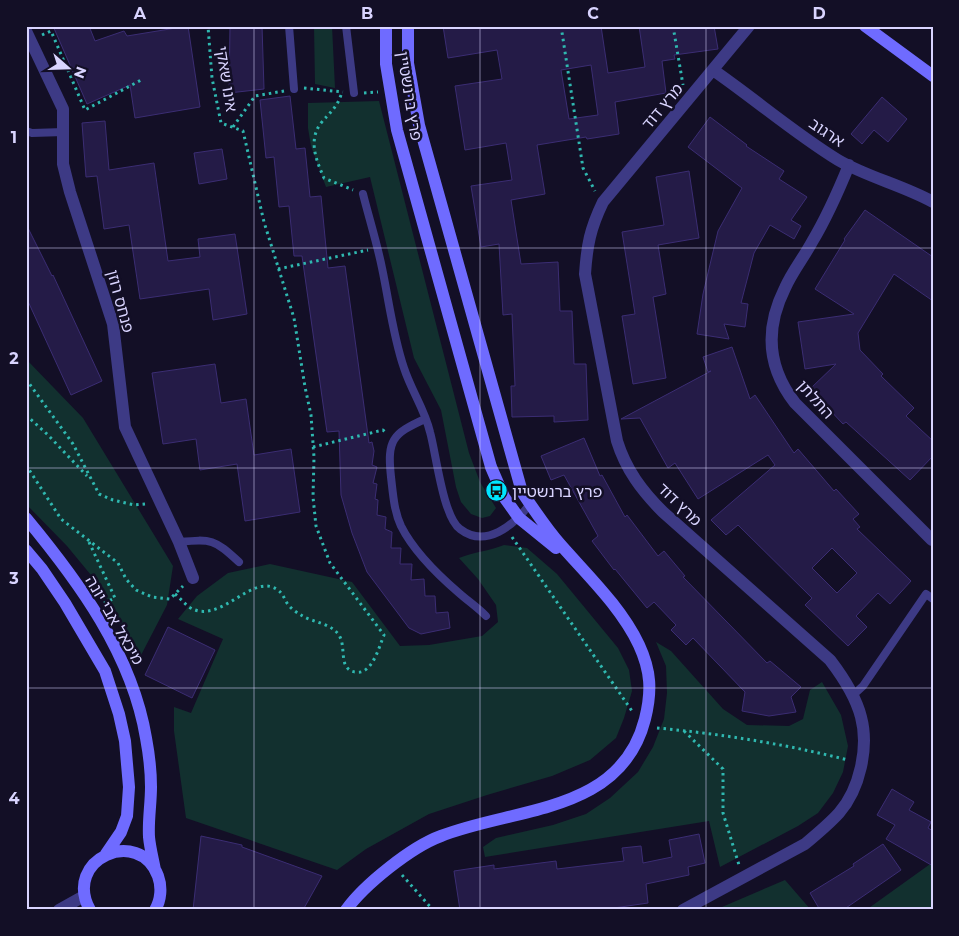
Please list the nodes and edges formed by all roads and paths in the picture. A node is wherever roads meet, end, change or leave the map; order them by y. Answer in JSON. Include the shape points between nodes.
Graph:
{"nodes":[{"id":1,"x":208,"y":26,"type":"edge"},
{"id":2,"x":290,"y":26,"type":"edge"},
{"id":3,"x":346,"y":26,"type":"edge"},
{"id":4,"x":386,"y":26,"type":"edge"},
{"id":5,"x":408,"y":26,"type":"edge"},
{"id":6,"x":562,"y":26,"type":"edge"},
{"id":7,"x":672,"y":26,"type":"edge"},
{"id":8,"x":749,"y":26,"type":"edge"},
{"id":9,"x":865,"y":26,"type":"edge"},
{"id":10,"x":26,"y":31,"type":"edge"},
{"id":11,"x":50,"y":31,"type":"dead end"},
{"id":12,"x":713,"y":70,"type":"junction"},
{"id":13,"x":933,"y":76,"type":"edge"},
{"id":14,"x":143,"y":79,"type":"dead end"},
{"id":15,"x":294,"y":89,"type":"dead end"},
{"id":16,"x":342,"y":92,"type":"dead end"},
{"id":17,"x":354,"y":93,"type":"dead end"},
{"id":18,"x":686,"y":103,"type":"junction"},
{"id":19,"x":26,"y":131,"type":"edge"},
{"id":20,"x":64,"y":132,"type":"junction"},
{"id":21,"x":849,"y":165,"type":"junction"},
{"id":22,"x":362,"y":194,"type":"joint"},
{"id":23,"x":603,"y":202,"type":"junction"},
{"id":24,"x":933,"y":202,"type":"edge"},
{"id":25,"x":377,"y":248,"type":"junction"},
{"id":26,"x":278,"y":269,"type":"junction"},
{"id":27,"x":26,"y":379,"type":"edge"},
{"id":28,"x":26,"y":415,"type":"edge"},
{"id":29,"x":425,"y":419,"type":"junction"},
{"id":30,"x":394,"y":438,"type":"junction"},
{"id":31,"x":313,"y":447,"type":"junction"},
{"id":32,"x":26,"y":466,"type":"edge"},
{"id":33,"x":89,"y":478,"type":"junction"},
{"id":34,"x":160,"y":501,"type":"junction"},
{"id":35,"x":530,"y":504,"type":"junction"},
{"id":36,"x":26,"y":518,"type":"edge"},
{"id":37,"x":519,"y":518,"type":"junction"},
{"id":38,"x":505,"y":528,"type":"junction"},
{"id":39,"x":88,"y":540,"type":"junction"},
{"id":40,"x":932,"y":540,"type":"edge"},
{"id":41,"x":179,"y":542,"type":"junction"},
{"id":42,"x":26,"y":550,"type":"edge"},
{"id":43,"x":238,"y":562,"type":"dead end"},
{"id":44,"x":584,"y":571,"type":"junction"},
{"id":45,"x":193,"y":578,"type":"joint"},
{"id":46,"x":175,"y":594,"type":"junction"},
{"id":47,"x":933,"y":599,"type":"edge"},
{"id":48,"x":92,"y":608,"type":"junction"},
{"id":49,"x":486,"y":616,"type":"dead end"},
{"id":50,"x":852,"y":696,"type":"junction"},
{"id":51,"x":643,"y":727,"type":"junction"},
{"id":52,"x":684,"y":730,"type":"junction"},
{"id":53,"x":861,"y":763,"type":"junction"},
{"id":54,"x":106,"y":854,"type":"junction"},
{"id":55,"x":393,"y":865,"type":"junction"},
{"id":56,"x":155,"y":870,"type":"junction"},
{"id":57,"x":743,"y":878,"type":"junction"},
{"id":58,"x":84,"y":896,"type":"junction"},
{"id":59,"x":59,"y":910,"type":"edge"},
{"id":60,"x":90,"y":910,"type":"edge"},
{"id":61,"x":154,"y":910,"type":"edge"},
{"id":62,"x":346,"y":910,"type":"edge"},
{"id":63,"x":433,"y":910,"type":"edge"},
{"id":64,"x":683,"y":910,"type":"edge"}],
"edges":[{"from":1,"to":26,"type":"path","name":"אינו שאקי","via":[[212,78],[221,123],[243,131]]},
{"from":2,"to":15,"type":"lane"},
{"from":3,"to":17,"type":"lane"},
{"from":4,"to":37,"type":"street","name":"פרץ ברנשטיין","via":[[386,64],[408,172],[491,467],[504,497]]},
{"from":5,"to":35,"type":"street","name":"פרץ ברנשטיין","via":[[408,63],[421,133],[512,460],[522,492]]},
{"from":6,"to":23,"type":"path","via":[[583,168]]},
{"from":7,"to":18,"type":"path"},
{"from":8,"to":12,"type":"street","name":"מרץ דוד"},
{"from":9,"to":13,"type":"street"},
{"from":10,"to":20,"type":"street","name":"פנחס רוזן","via":[[62,109]]},
{"from":11,"to":14,"type":"path","via":[[85,110]]},
{"from":12,"to":18,"type":"street","name":"מרץ דוד"},
{"from":12,"to":21,"type":"street","name":"ארגוב","via":[[810,141]]},
{"from":16,"to":22,"type":"path","via":[[338,105],[315,132],[316,161],[324,178]]},
{"from":18,"to":23,"type":"street","name":"מרץ דוד"},
{"from":19,"to":20,"type":"lane"},
{"from":20,"to":34,"type":"street","name":"פנחס רוזן","via":[[63,164],[70,192],[113,324],[125,427]]},
{"from":21,"to":24,"type":"street","name":"ארגוב"},
{"from":21,"to":40,"type":"street","name":"התלתן","via":[[827,216],[785,287],[774,314],[773,358],[784,389],[795,403]]},
{"from":22,"to":25,"type":"lane"},
{"from":23,"to":50,"type":"street","name":"מרץ דוד","via":[[593,222],[585,274],[623,460],[642,490],[662,512],[830,660]]},
{"from":25,"to":26,"type":"path"},
{"from":25,"to":29,"type":"lane","via":[[404,368]]},
{"from":26,"to":31,"type":"path","via":[[294,318],[311,415]]},
{"from":27,"to":33,"type":"path","via":[[73,444]]},
{"from":28,"to":33,"type":"path"},
{"from":29,"to":30,"type":"lane","via":[[400,431]]},
{"from":29,"to":38,"type":"lane","via":[[449,513],[457,528],[476,537],[490,536]]},
{"from":30,"to":31,"type":"path","via":[[382,430]]},
{"from":30,"to":49,"type":"lane","via":[[390,449],[390,469],[401,526],[431,566]]},
{"from":31,"to":46,"type":"path","via":[[316,526],[330,563],[384,635],[366,671],[350,671],[345,665],[340,637],[332,628],[302,616],[272,586],[258,587],[209,611],[190,607]]},
{"from":32,"to":39,"type":"path","via":[[61,519]]},
{"from":33,"to":34,"type":"path","via":[[99,494],[113,500],[134,506]]},
{"from":34,"to":41,"type":"street","name":"פנחס רוזן"},
{"from":35,"to":37,"type":"lane"},
{"from":35,"to":44,"type":"street","name":"פרץ ברנשטיין"},
{"from":36,"to":48,"type":"street","name":"מיכאל אבי יונה","via":[[60,559]]},
{"from":37,"to":38,"type":"lane"},
{"from":37,"to":44,"type":"street","name":"פרץ ברנשטיין"},
{"from":38,"to":51,"type":"path"},
{"from":39,"to":46,"type":"path","via":[[118,563],[136,590],[152,597],[170,599]]},
{"from":39,"to":48,"type":"path","via":[[115,598]]},
{"from":41,"to":43,"type":"lane","via":[[213,541]]},
{"from":41,"to":45,"type":"street","name":"פנחס רוזן"},
{"from":42,"to":54,"type":"street","via":[[65,603],[105,671],[120,714],[129,786],[127,816]]},
{"from":44,"to":51,"type":"street","name":"פרץ ברנשטיין","via":[[625,621],[646,663],[650,701]]},
{"from":45,"to":46,"type":"path"},
{"from":47,"to":50,"type":"lane","via":[[926,594],[863,686]]},
{"from":48,"to":56,"type":"street","name":"מיכאל אבי יונה","via":[[125,665],[141,711],[147,740],[151,788],[149,838]]},
{"from":50,"to":53,"type":"street","name":"מרץ דוד","via":[[863,730]]},
{"from":51,"to":52,"type":"path"},
{"from":51,"to":55,"type":"street","name":"פרץ ברנשטיין","via":[[620,767],[604,782],[580,796],[440,836]]},
{"from":52,"to":53,"type":"path","via":[[801,748]]},
{"from":52,"to":57,"type":"path","via":[[723,769],[723,813]]},
{"from":53,"to":57,"type":"street","name":"מרץ דוד","via":[[848,799],[822,830],[805,844]]},
{"from":54,"to":56,"type":"street","via":[[132,852],[147,860]]},
{"from":54,"to":58,"type":"street","via":[[87,874]]},
{"from":55,"to":62,"type":"street","name":"פרץ ברנשטיין"},
{"from":55,"to":63,"type":"path"},
{"from":56,"to":61,"type":"street","name":"מיכאל אבי יונה","via":[[160,896]]},
{"from":57,"to":64,"type":"street","name":"מרץ דוד"},
{"from":58,"to":59,"type":"street"},
{"from":58,"to":60,"type":"street"}]}
